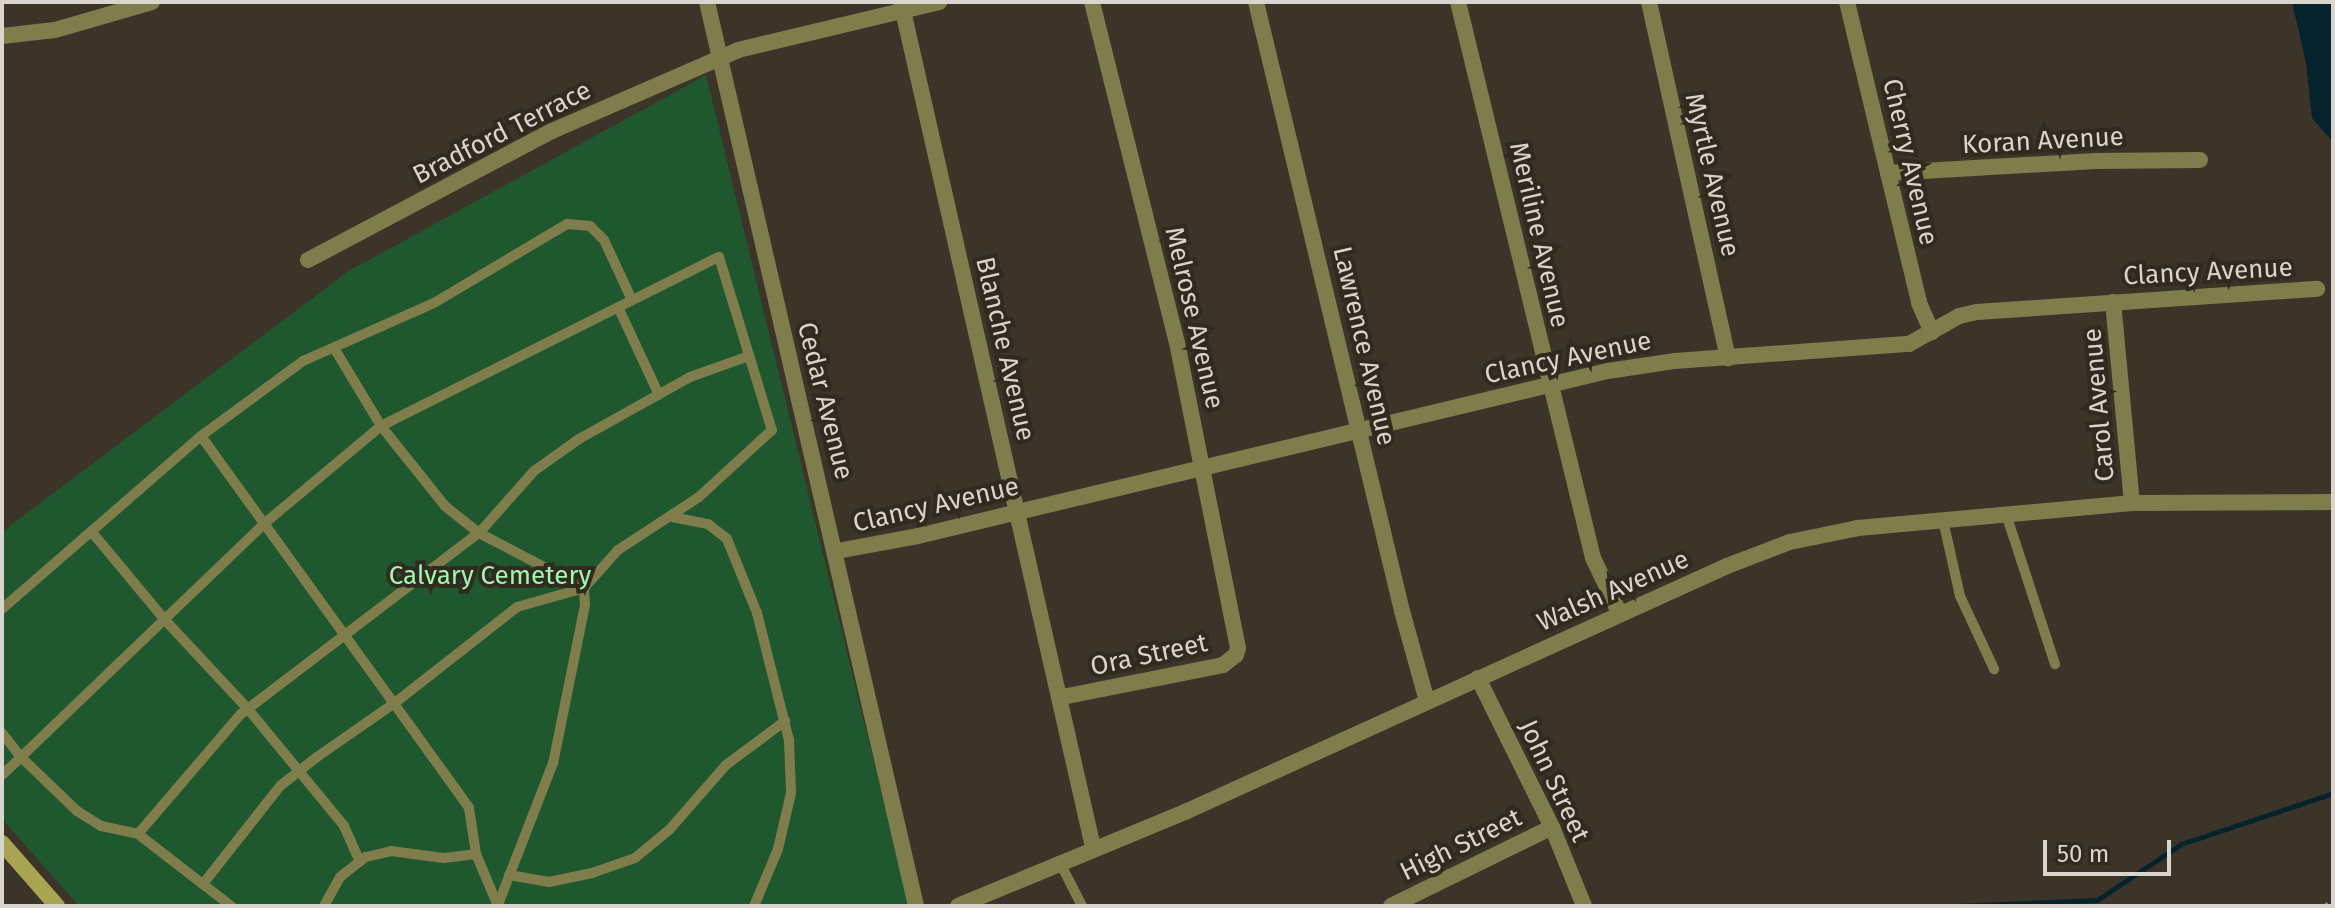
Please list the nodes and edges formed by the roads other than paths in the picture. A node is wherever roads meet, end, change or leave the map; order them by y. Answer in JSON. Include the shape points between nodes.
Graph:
{"nodes":[{"id":1,"x":152,"y":2,"type":"edge"},
{"id":2,"x":707,"y":2,"type":"edge"},
{"id":3,"x":939,"y":2,"type":"edge"},
{"id":4,"x":1092,"y":2,"type":"edge"},
{"id":5,"x":1256,"y":2,"type":"edge"},
{"id":6,"x":1458,"y":2,"type":"edge"},
{"id":7,"x":1649,"y":2,"type":"edge"},
{"id":8,"x":1847,"y":2,"type":"edge"},
{"id":9,"x":902,"y":6,"type":"edge"},
{"id":10,"x":2,"y":36,"type":"edge"},
{"id":11,"x":721,"y":57,"type":"junction"},
{"id":12,"x":2200,"y":160,"type":"dead end"},
{"id":13,"x":1888,"y":173,"type":"junction"},
{"id":14,"x":308,"y":260,"type":"dead end"},
{"id":15,"x":2317,"y":289,"type":"dead end"},
{"id":16,"x":632,"y":300,"type":"junction"},
{"id":17,"x":2113,"y":302,"type":"junction"},
{"id":18,"x":618,"y":307,"type":"junction"},
{"id":19,"x":1932,"y":332,"type":"junction"},
{"id":20,"x":334,"y":348,"type":"junction"},
{"id":21,"x":749,"y":356,"type":"junction"},
{"id":22,"x":1728,"y":358,"type":"junction"},
{"id":23,"x":1550,"y":384,"type":"junction"},
{"id":24,"x":659,"y":395,"type":"junction"},
{"id":25,"x":381,"y":426,"type":"junction"},
{"id":26,"x":1360,"y":429,"type":"junction"},
{"id":27,"x":201,"y":436,"type":"junction"},
{"id":28,"x":1204,"y":466,"type":"junction"},
{"id":29,"x":2333,"y":502,"type":"edge"},
{"id":30,"x":2132,"y":503,"type":"junction"},
{"id":31,"x":1018,"y":511,"type":"junction"},
{"id":32,"x":2006,"y":514,"type":"junction"},
{"id":33,"x":672,"y":517,"type":"junction"},
{"id":34,"x":1943,"y":520,"type":"junction"},
{"id":35,"x":265,"y":523,"type":"junction"},
{"id":36,"x":91,"y":531,"type":"junction"},
{"id":37,"x":479,"y":533,"type":"junction"},
{"id":38,"x":837,"y":551,"type":"junction"},
{"id":39,"x":584,"y":588,"type":"junction"},
{"id":40,"x":2,"y":609,"type":"edge"},
{"id":41,"x":1620,"y":614,"type":"junction"},
{"id":42,"x":165,"y":620,"type":"junction"},
{"id":43,"x":348,"y":636,"type":"junction"},
{"id":44,"x":1238,"y":648,"type":"joint"},
{"id":45,"x":2055,"y":664,"type":"dead end"},
{"id":46,"x":1994,"y":669,"type":"dead end"},
{"id":47,"x":1478,"y":678,"type":"junction"},
{"id":48,"x":1062,"y":697,"type":"junction"},
{"id":49,"x":1427,"y":701,"type":"junction"},
{"id":50,"x":396,"y":702,"type":"junction"},
{"id":51,"x":248,"y":709,"type":"junction"},
{"id":52,"x":785,"y":721,"type":"junction"},
{"id":53,"x":2,"y":733,"type":"edge"},
{"id":54,"x":21,"y":757,"type":"junction"},
{"id":55,"x":299,"y":772,"type":"junction"},
{"id":56,"x":2,"y":775,"type":"edge"},
{"id":57,"x":1552,"y":827,"type":"junction"},
{"id":58,"x":138,"y":834,"type":"junction"},
{"id":59,"x":2,"y":843,"type":"edge"},
{"id":60,"x":1093,"y":847,"type":"junction"},
{"id":61,"x":476,"y":854,"type":"junction"},
{"id":62,"x":1059,"y":861,"type":"junction"},
{"id":63,"x":360,"y":862,"type":"junction"},
{"id":64,"x":509,"y":875,"type":"junction"},
{"id":65,"x":203,"y":884,"type":"junction"},
{"id":66,"x":1077,"y":904,"type":"edge"},
{"id":67,"x":498,"y":905,"type":"edge"},
{"id":68,"x":57,"y":906,"type":"edge"},
{"id":69,"x":231,"y":906,"type":"edge"},
{"id":70,"x":324,"y":906,"type":"edge"},
{"id":71,"x":754,"y":906,"type":"edge"},
{"id":72,"x":916,"y":906,"type":"edge"},
{"id":73,"x":958,"y":906,"type":"edge"},
{"id":74,"x":1391,"y":906,"type":"edge"},
{"id":75,"x":1584,"y":906,"type":"edge"}],
"edges":[{"from":1,"to":10,"type":"street","via":[[55,30]]},
{"from":2,"to":11,"type":"street","name":"Cedar Avenue"},
{"from":3,"to":9,"type":"street","name":"Bradford Terrace"},
{"from":4,"to":28,"type":"street","name":"Melrose Avenue"},
{"from":5,"to":26,"type":"street","name":"Lawrence Avenue"},
{"from":6,"to":23,"type":"street","name":"Meriline Avenue"},
{"from":7,"to":22,"type":"street","name":"Myrtle Avenue"},
{"from":8,"to":13,"type":"street","name":"Cherry Avenue"},
{"from":9,"to":11,"type":"street","name":"Bradford Terrace"},
{"from":9,"to":31,"type":"street","name":"Blanche Avenue"},
{"from":11,"to":14,"type":"street","name":"Bradford Terrace","via":[[552,131]]},
{"from":11,"to":38,"type":"street","name":"Cedar Avenue"},
{"from":12,"to":13,"type":"street","name":"Koran Avenue"},
{"from":13,"to":19,"type":"street","name":"Cherry Avenue","via":[[1919,303]]},
{"from":15,"to":17,"type":"street","name":"Clancy Avenue"},
{"from":16,"to":18,"type":"lane"},
{"from":16,"to":20,"type":"lane","via":[[604,240],[590,226],[567,224],[434,303]]},
{"from":16,"to":21,"type":"lane","via":[[719,257]]},
{"from":17,"to":19,"type":"street","name":"Clancy Avenue","via":[[1977,312]]},
{"from":17,"to":30,"type":"street","name":"Carol Avenue"},
{"from":18,"to":24,"type":"lane"},
{"from":18,"to":25,"type":"lane"},
{"from":19,"to":22,"type":"street","name":"Clancy Avenue","via":[[1909,344]]},
{"from":20,"to":25,"type":"lane"},
{"from":20,"to":27,"type":"lane","via":[[303,361]]},
{"from":21,"to":24,"type":"lane","via":[[690,377]]},
{"from":21,"to":33,"type":"lane","via":[[772,430]]},
{"from":22,"to":23,"type":"street","name":"Clancy Avenue","via":[[1675,361]]},
{"from":23,"to":26,"type":"street","name":"Clancy Avenue"},
{"from":23,"to":41,"type":"street","name":"Meriline Avenue","via":[[1593,558]]},
{"from":24,"to":37,"type":"lane","via":[[534,471]]},
{"from":25,"to":35,"type":"lane"},
{"from":25,"to":37,"type":"lane","via":[[445,506]]},
{"from":26,"to":28,"type":"street","name":"Clancy Avenue"},
{"from":26,"to":49,"type":"street","name":"Lawrence Avenue"},
{"from":27,"to":35,"type":"lane"},
{"from":27,"to":36,"type":"lane"},
{"from":28,"to":31,"type":"street","name":"Clancy Avenue"},
{"from":28,"to":44,"type":"street","name":"Melrose Avenue"},
{"from":29,"to":30,"type":"street","name":"Walsh Avenue"},
{"from":30,"to":32,"type":"street","name":"Walsh Avenue"},
{"from":31,"to":38,"type":"street","name":"Clancy Avenue"},
{"from":31,"to":48,"type":"street","name":"Blanche Avenue"},
{"from":32,"to":34,"type":"street","name":"Walsh Avenue"},
{"from":32,"to":45,"type":"lane"},
{"from":33,"to":39,"type":"lane","via":[[618,550]]},
{"from":33,"to":52,"type":"lane","via":[[708,524],[727,539],[757,613]]},
{"from":34,"to":41,"type":"street","name":"Walsh Avenue","via":[[1858,528],[1790,542]]},
{"from":34,"to":46,"type":"lane","via":[[1960,596]]},
{"from":35,"to":42,"type":"lane"},
{"from":35,"to":43,"type":"lane"},
{"from":36,"to":40,"type":"lane"},
{"from":36,"to":42,"type":"lane"},
{"from":37,"to":39,"type":"lane"},
{"from":37,"to":43,"type":"lane"},
{"from":38,"to":72,"type":"street","name":"Cedar Avenue"},
{"from":39,"to":50,"type":"lane","via":[[517,607]]},
{"from":39,"to":64,"type":"lane","via":[[553,763]]},
{"from":41,"to":47,"type":"street","name":"Walsh Avenue"},
{"from":42,"to":51,"type":"lane"},
{"from":42,"to":54,"type":"lane"},
{"from":43,"to":50,"type":"lane"},
{"from":43,"to":51,"type":"lane"},
{"from":44,"to":48,"type":"street","name":"Ora Street","via":[[1223,665]]},
{"from":47,"to":49,"type":"street","name":"Walsh Avenue"},
{"from":47,"to":57,"type":"street","name":"John Street"},
{"from":48,"to":60,"type":"street","name":"Blanche Avenue"},
{"from":49,"to":60,"type":"street","name":"Walsh Avenue","via":[[1185,812]]},
{"from":50,"to":55,"type":"lane"},
{"from":50,"to":61,"type":"lane","via":[[469,808]]},
{"from":51,"to":55,"type":"lane"},
{"from":51,"to":58,"type":"lane"},
{"from":52,"to":64,"type":"lane","via":[[726,765],[670,829],[635,858],[549,882]]},
{"from":52,"to":71,"type":"lane","via":[[791,793],[778,849]]},
{"from":53,"to":54,"type":"lane"},
{"from":54,"to":56,"type":"lane"},
{"from":54,"to":58,"type":"lane","via":[[77,811],[101,826]]},
{"from":55,"to":63,"type":"lane","via":[[344,826]]},
{"from":55,"to":65,"type":"lane","via":[[280,786]]},
{"from":57,"to":74,"type":"street","name":"High Street"},
{"from":57,"to":75,"type":"street","name":"John Street"},
{"from":58,"to":65,"type":"lane"},
{"from":59,"to":68,"type":"main road"},
{"from":60,"to":62,"type":"street","name":"Walsh Avenue"},
{"from":61,"to":63,"type":"lane","via":[[444,858],[391,851]]},
{"from":61,"to":67,"type":"lane"},
{"from":62,"to":66,"type":"lane"},
{"from":62,"to":73,"type":"street","name":"Walsh Avenue"},
{"from":63,"to":70,"type":"lane","via":[[340,877]]},
{"from":64,"to":67,"type":"lane"},
{"from":65,"to":69,"type":"lane"}]}
